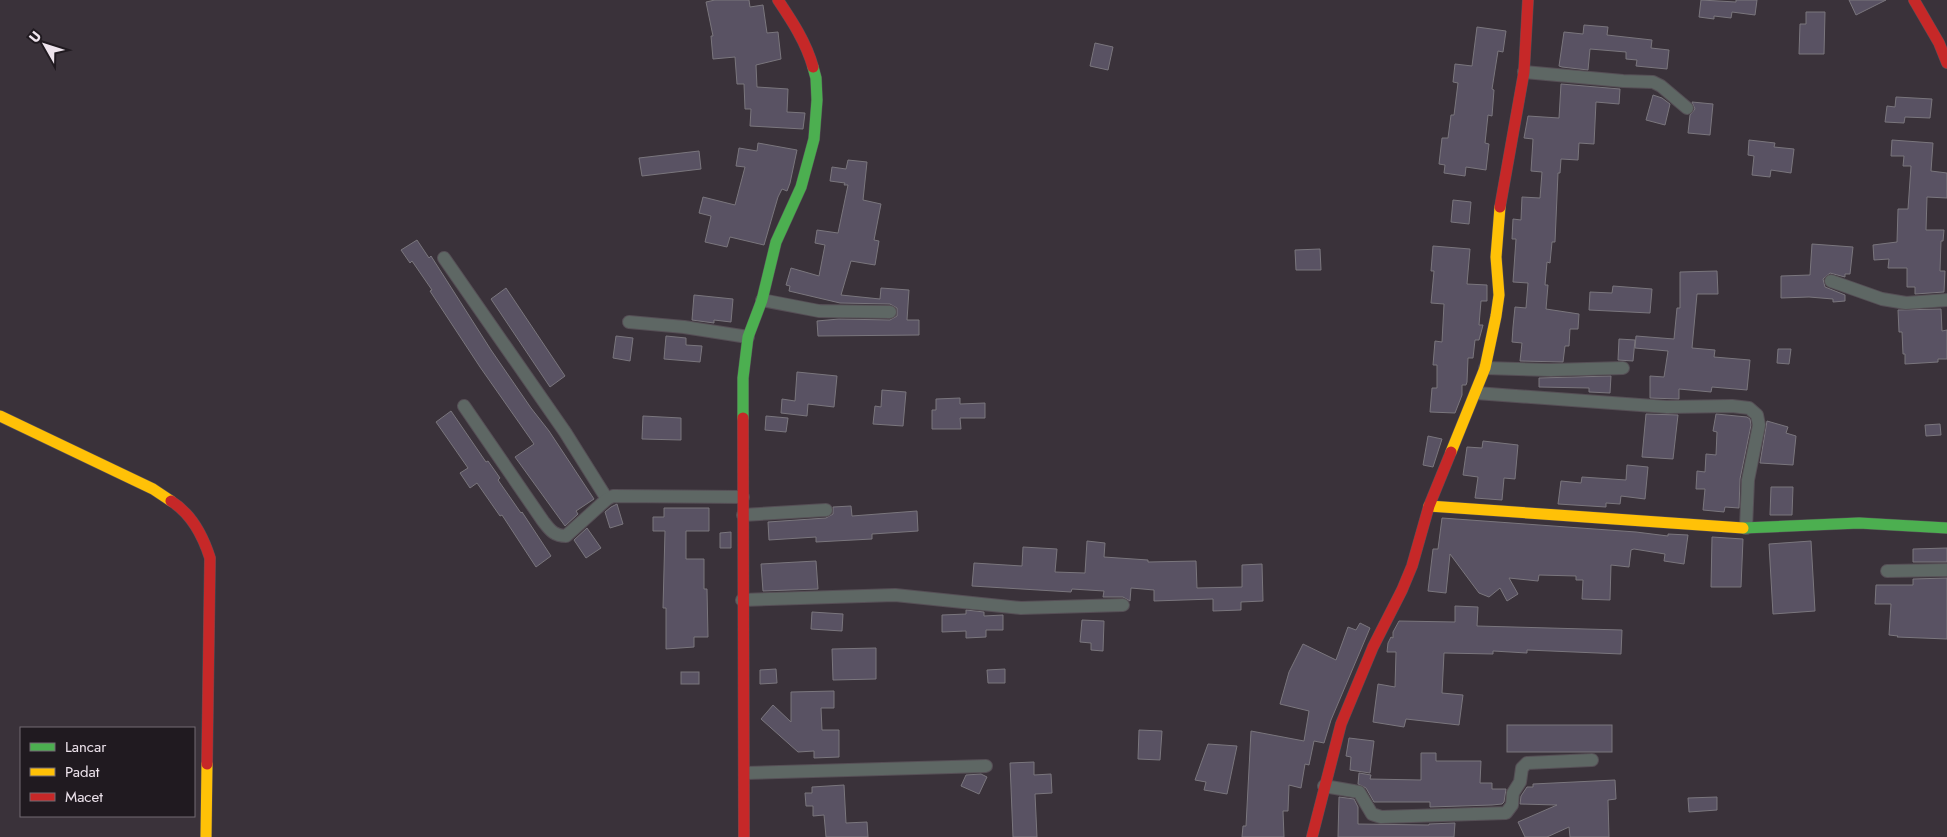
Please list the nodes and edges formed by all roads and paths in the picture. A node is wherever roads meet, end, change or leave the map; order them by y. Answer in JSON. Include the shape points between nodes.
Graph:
{"nodes":[{"id":1,"x":778,"y":0,"type":"edge"},
{"id":2,"x":1528,"y":0,"type":"edge"},
{"id":3,"x":1914,"y":0,"type":"edge"},
{"id":4,"x":1947,"y":64,"type":"edge"},
{"id":5,"x":1524,"y":72,"type":"junction"},
{"id":6,"x":1687,"y":108,"type":"dead end"},
{"id":7,"x":444,"y":258,"type":"dead end"},
{"id":8,"x":1831,"y":281,"type":"dead end"},
{"id":9,"x":762,"y":300,"type":"junction"},
{"id":10,"x":1947,"y":300,"type":"edge"},
{"id":11,"x":890,"y":312,"type":"dead end"},
{"id":12,"x":629,"y":322,"type":"dead end"},
{"id":13,"x":748,"y":338,"type":"junction"},
{"id":14,"x":1485,"y":368,"type":"junction"},
{"id":15,"x":1623,"y":368,"type":"dead end"},
{"id":16,"x":1476,"y":393,"type":"junction"},
{"id":17,"x":464,"y":406,"type":"dead end"},
{"id":18,"x":0,"y":416,"type":"edge"},
{"id":19,"x":743,"y":497,"type":"junction"},
{"id":20,"x":607,"y":499,"type":"junction"},
{"id":21,"x":1429,"y":506,"type":"junction"},
{"id":22,"x":826,"y":510,"type":"dead end"},
{"id":23,"x":743,"y":515,"type":"junction"},
{"id":24,"x":1746,"y":528,"type":"junction"},
{"id":25,"x":1947,"y":528,"type":"edge"},
{"id":26,"x":1947,"y":570,"type":"edge"},
{"id":27,"x":1887,"y":571,"type":"dead end"},
{"id":28,"x":742,"y":600,"type":"junction"},
{"id":29,"x":1123,"y":605,"type":"dead end"},
{"id":30,"x":1592,"y":760,"type":"dead end"},
{"id":31,"x":986,"y":766,"type":"dead end"},
{"id":32,"x":745,"y":773,"type":"junction"},
{"id":33,"x":1324,"y":786,"type":"junction"},
{"id":34,"x":206,"y":837,"type":"edge"},
{"id":35,"x":744,"y":837,"type":"edge"},
{"id":36,"x":1312,"y":837,"type":"edge"}],
"edges":[{"from":1,"to":9,"type":"street","via":[[810,56],[816,78],[817,116],[808,165],[776,242]]},
{"from":2,"to":5,"type":"street"},
{"from":3,"to":4,"type":"street","via":[[1939,43]]},
{"from":5,"to":6,"type":"street","via":[[1653,82]]},
{"from":5,"to":14,"type":"street","via":[[1501,197],[1496,257],[1498,295]]},
{"from":7,"to":20,"type":"street","via":[[565,432]]},
{"from":8,"to":10,"type":"street","via":[[1882,299],[1906,303]]},
{"from":9,"to":11,"type":"street","via":[[819,311]]},
{"from":9,"to":13,"type":"street"},
{"from":12,"to":13,"type":"street"},
{"from":13,"to":19,"type":"street","via":[[743,378]]},
{"from":14,"to":15,"type":"street"},
{"from":14,"to":16,"type":"street"},
{"from":16,"to":21,"type":"street"},
{"from":16,"to":24,"type":"street","via":[[1667,407],[1749,408],[1757,415],[1759,425],[1748,480]]},
{"from":17,"to":20,"type":"street","via":[[553,533],[566,536]]},
{"from":18,"to":34,"type":"street","via":[[153,489],[178,505],[204,540],[210,558]]},
{"from":19,"to":20,"type":"street","via":[[613,496]]},
{"from":19,"to":23,"type":"street"},
{"from":21,"to":24,"type":"street"},
{"from":21,"to":33,"type":"street","via":[[1412,566],[1372,647],[1341,724]]},
{"from":22,"to":23,"type":"street"},
{"from":23,"to":28,"type":"street"},
{"from":24,"to":25,"type":"street","via":[[1859,523]]},
{"from":26,"to":27,"type":"street"},
{"from":28,"to":29,"type":"street","via":[[895,595],[1021,608]]},
{"from":28,"to":32,"type":"street"},
{"from":30,"to":33,"type":"street","via":[[1527,763],[1515,787],[1512,805],[1506,812],[1381,817],[1372,814],[1359,792]]},
{"from":31,"to":32,"type":"street"},
{"from":32,"to":35,"type":"street"},
{"from":33,"to":36,"type":"street"}]}
